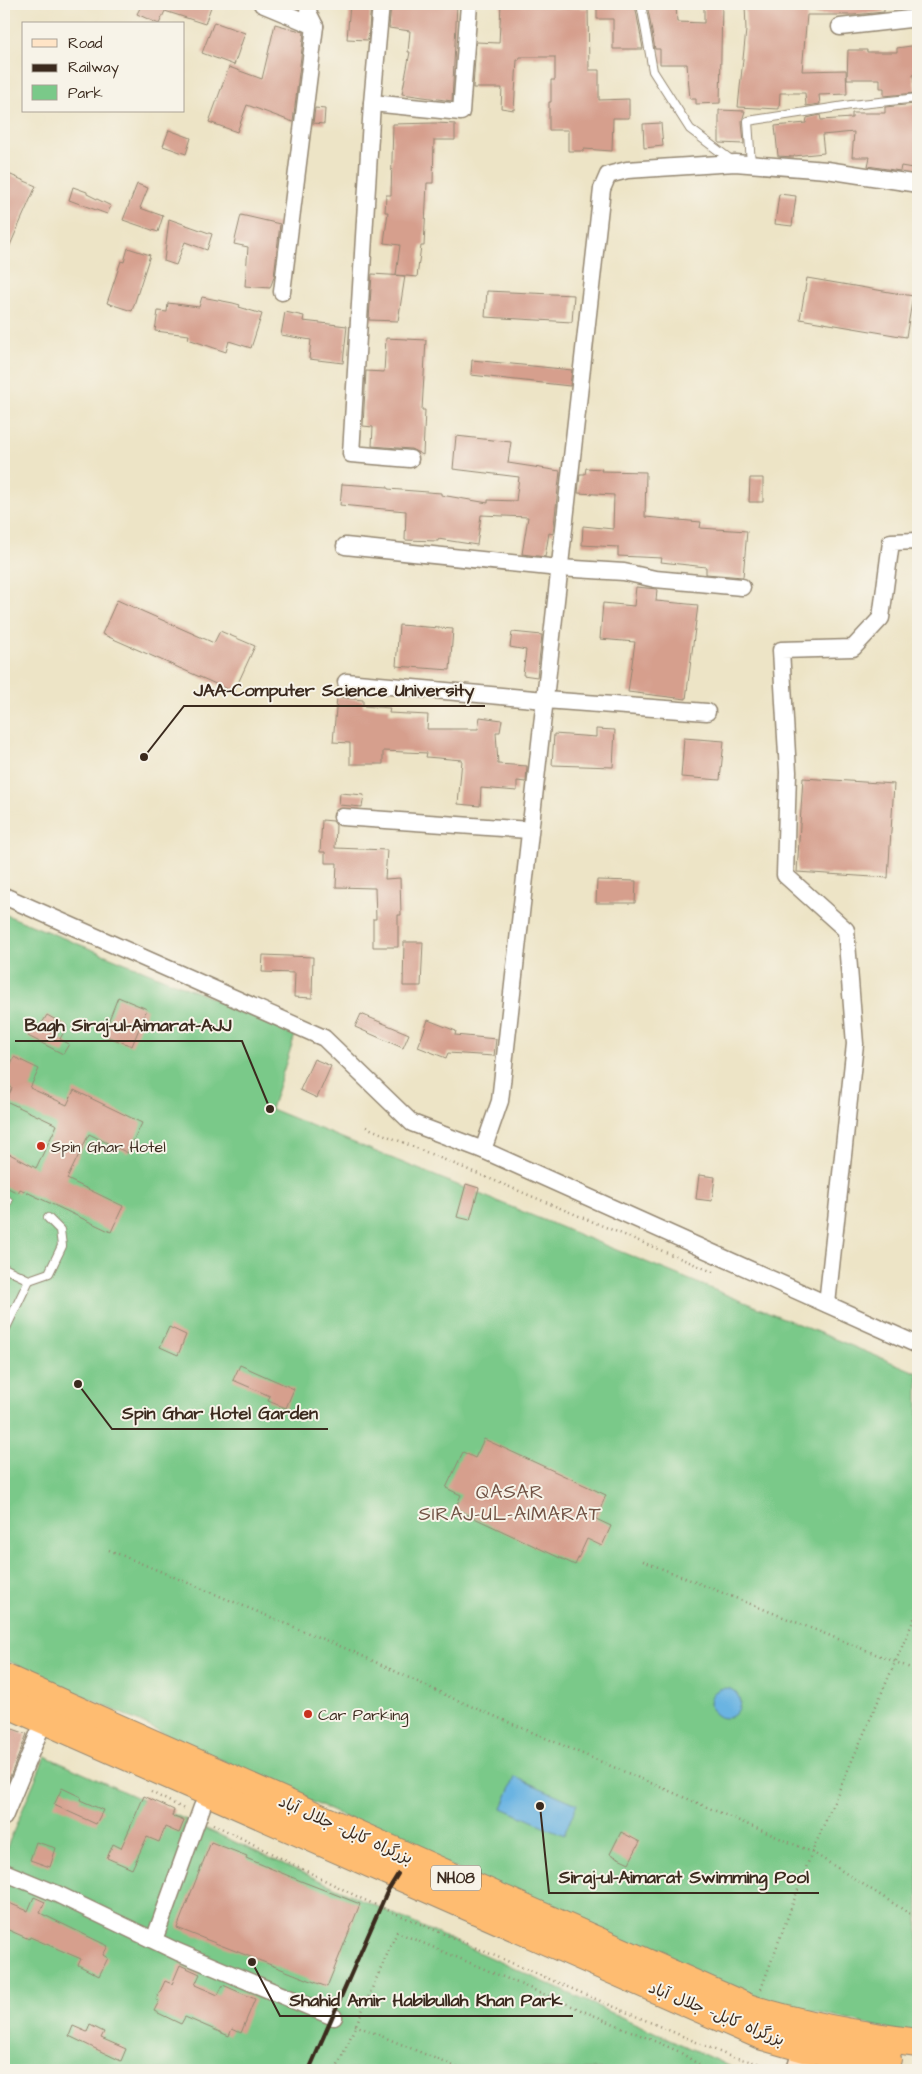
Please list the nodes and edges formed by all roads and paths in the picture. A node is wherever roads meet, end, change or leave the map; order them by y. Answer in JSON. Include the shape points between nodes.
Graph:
{"nodes":[{"id":1,"x":262,"y":4,"type":"edge"},
{"id":2,"x":309,"y":4,"type":"edge"},
{"id":3,"x":381,"y":4,"type":"edge"},
{"id":4,"x":469,"y":4,"type":"edge"},
{"id":5,"x":641,"y":4,"type":"edge"},
{"id":6,"x":914,"y":4,"type":"edge"},
{"id":7,"x":918,"y":14,"type":"edge"},
{"id":8,"x":918,"y":18,"type":"edge"},
{"id":9,"x":315,"y":26,"type":"junction"},
{"id":10,"x":840,"y":27,"type":"dead end"},
{"id":11,"x":918,"y":98,"type":"edge"},
{"id":12,"x":372,"y":103,"type":"junction"},
{"id":13,"x":743,"y":164,"type":"junction"},
{"id":14,"x":918,"y":184,"type":"edge"},
{"id":15,"x":282,"y":292,"type":"dead end"},
{"id":16,"x":410,"y":459,"type":"dead end"},
{"id":17,"x":918,"y":541,"type":"edge"},
{"id":18,"x":346,"y":546,"type":"dead end"},
{"id":19,"x":559,"y":568,"type":"junction"},
{"id":20,"x":742,"y":587,"type":"dead end"},
{"id":21,"x":346,"y":682,"type":"dead end"},
{"id":22,"x":545,"y":700,"type":"junction"},
{"id":23,"x":707,"y":712,"type":"dead end"},
{"id":24,"x":342,"y":816,"type":"dead end"},
{"id":25,"x":529,"y":830,"type":"junction"},
{"id":26,"x":4,"y":896,"type":"edge"},
{"id":27,"x":366,"y":1127,"type":"dead end"},
{"id":28,"x":483,"y":1150,"type":"junction"},
{"id":29,"x":48,"y":1218,"type":"dead end"},
{"id":30,"x":4,"y":1268,"type":"edge"},
{"id":31,"x":718,"y":1274,"type":"dead end"},
{"id":32,"x":29,"y":1280,"type":"junction"},
{"id":33,"x":827,"y":1304,"type":"junction"},
{"id":34,"x":4,"y":1332,"type":"edge"},
{"id":35,"x":918,"y":1345,"type":"edge"},
{"id":36,"x":109,"y":1550,"type":"dead end"},
{"id":37,"x":643,"y":1561,"type":"dead end"},
{"id":38,"x":918,"y":1610,"type":"edge"},
{"id":39,"x":896,"y":1663,"type":"junction"},
{"id":40,"x":918,"y":1671,"type":"edge"},
{"id":41,"x":4,"y":1678,"type":"edge"},
{"id":42,"x":4,"y":1702,"type":"edge"},
{"id":43,"x":49,"y":1710,"type":"junction"},
{"id":44,"x":148,"y":1790,"type":"dead end"},
{"id":45,"x":200,"y":1812,"type":"junction"},
{"id":46,"x":4,"y":1817,"type":"edge"},
{"id":47,"x":812,"y":1852,"type":"junction"},
{"id":48,"x":4,"y":1872,"type":"edge"},
{"id":49,"x":918,"y":1919,"type":"edge"},
{"id":50,"x":154,"y":1940,"type":"junction"},
{"id":51,"x":748,"y":2008,"type":"junction"},
{"id":52,"x":334,"y":2017,"type":"dead end"},
{"id":53,"x":355,"y":2025,"type":"junction"},
{"id":54,"x":918,"y":2043,"type":"edge"},
{"id":55,"x":802,"y":2059,"type":"edge"},
{"id":56,"x":918,"y":2062,"type":"edge"},
{"id":57,"x":336,"y":2070,"type":"edge"},
{"id":58,"x":463,"y":2070,"type":"edge"},
{"id":59,"x":707,"y":2070,"type":"edge"},
{"id":60,"x":784,"y":2070,"type":"edge"}],
"edges":[{"from":1,"to":9,"type":"street"},
{"from":2,"to":9,"type":"street","via":[[308,12]]},
{"from":3,"to":12,"type":"street"},
{"from":4,"to":12,"type":"street","via":[[461,112]]},
{"from":5,"to":13,"type":"lane","via":[[653,71],[690,129]]},
{"from":6,"to":7,"type":"street"},
{"from":8,"to":10,"type":"street"},
{"from":9,"to":15,"type":"street"},
{"from":11,"to":13,"type":"lane","via":[[748,121]]},
{"from":12,"to":16,"type":"street","via":[[351,454]]},
{"from":13,"to":14,"type":"street","via":[[827,170]]},
{"from":13,"to":19,"type":"street","via":[[627,170],[608,175],[602,189]]},
{"from":17,"to":33,"type":"street","via":[[891,542],[881,618],[853,648],[781,650],[788,772],[785,875],[846,930],[856,1044]]},
{"from":18,"to":19,"type":"street"},
{"from":19,"to":20,"type":"street","via":[[624,572],[655,579]]},
{"from":19,"to":22,"type":"street"},
{"from":21,"to":22,"type":"street"},
{"from":22,"to":23,"type":"street"},
{"from":22,"to":25,"type":"street"},
{"from":24,"to":25,"type":"street"},
{"from":25,"to":28,"type":"street","via":[[500,1102]]},
{"from":26,"to":28,"type":"street","via":[[324,1038],[412,1123]]},
{"from":27,"to":31,"type":"path"},
{"from":28,"to":33,"type":"street"},
{"from":29,"to":32,"type":"lane","via":[[60,1230],[62,1246],[49,1273]]},
{"from":30,"to":32,"type":"lane"},
{"from":32,"to":34,"type":"lane"},
{"from":33,"to":35,"type":"street"},
{"from":36,"to":47,"type":"path","via":[[354,1652],[452,1698]]},
{"from":37,"to":39,"type":"path"},
{"from":38,"to":39,"type":"path"},
{"from":39,"to":40,"type":"path"},
{"from":39,"to":47,"type":"path"},
{"from":41,"to":43,"type":"highway","name":"بزرگراه کابل- جلال آباد","number":"NH08"},
{"from":42,"to":43,"type":"highway","name":"بزرگراه کابل- جلال آباد","number":"NH08"},
{"from":43,"to":46,"type":"street"},
{"from":43,"to":51,"type":"highway","name":"بزرگراه کابل- جلال آباد","number":"NH08"},
{"from":43,"to":55,"type":"highway","name":"بزرگراه کابل- جلال آباد","number":"NH08","via":[[763,2036]]},
{"from":44,"to":45,"type":"path"},
{"from":45,"to":50,"type":"street"},
{"from":45,"to":60,"type":"path","via":[[371,1903],[729,2056]]},
{"from":47,"to":49,"type":"path"},
{"from":47,"to":51,"type":"path","via":[[760,1993]]},
{"from":48,"to":50,"type":"street"},
{"from":50,"to":52,"type":"street"},
{"from":51,"to":54,"type":"highway","name":"بزرگراه کابل- جلال آباد","number":"NH08","via":[[784,2020],[857,2036]]},
{"from":53,"to":57,"type":"path"},
{"from":53,"to":58,"type":"path"},
{"from":53,"to":59,"type":"path","via":[[397,1932],[678,2050]]},
{"from":55,"to":56,"type":"highway","name":"بزرگراه کابل- جلال آباد","number":"NH08"}]}
